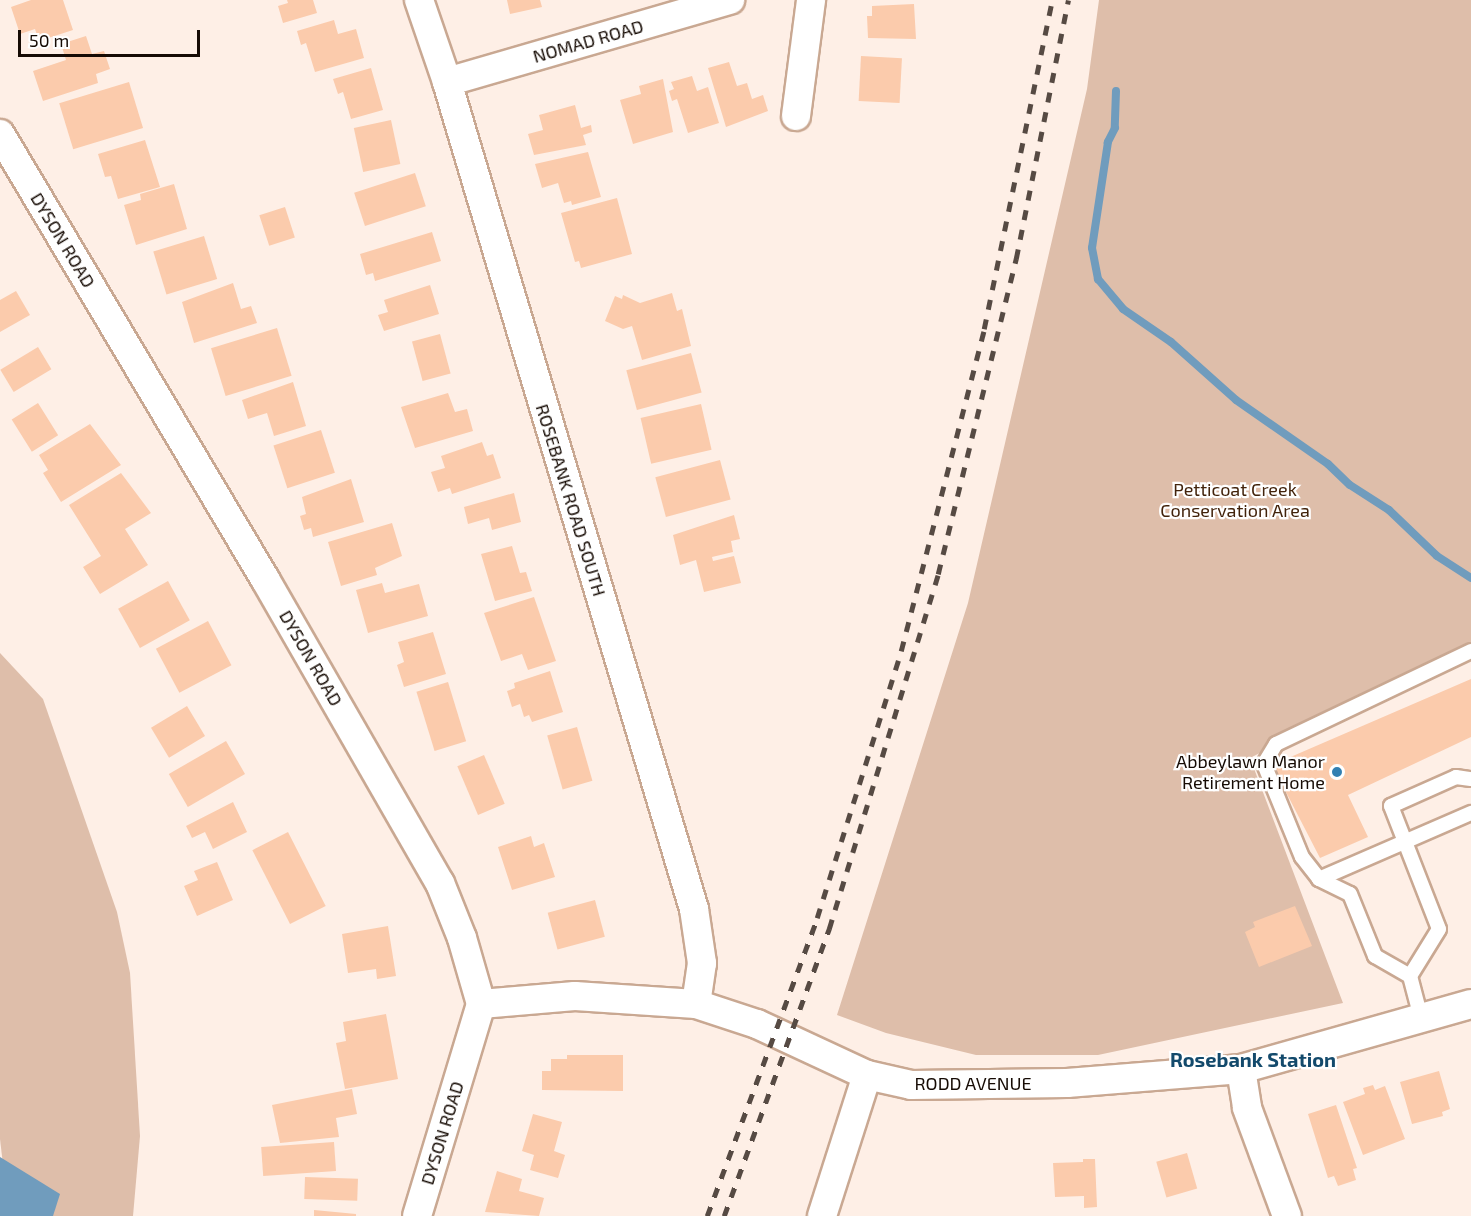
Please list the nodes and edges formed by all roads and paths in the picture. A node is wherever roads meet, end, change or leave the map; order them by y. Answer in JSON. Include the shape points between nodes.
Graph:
{"nodes":[{"id":1,"x":418,"y":0,"type":"edge"},
{"id":2,"x":730,"y":0,"type":"edge"},
{"id":3,"x":811,"y":0,"type":"edge"},
{"id":4,"x":447,"y":82,"type":"junction"},
{"id":5,"x":796,"y":116,"type":"dead end"},
{"id":6,"x":0,"y":134,"type":"edge"},
{"id":7,"x":1471,"y":651,"type":"edge"},
{"id":8,"x":1471,"y":778,"type":"edge"},
{"id":9,"x":1471,"y":813,"type":"edge"},
{"id":10,"x":1407,"y":843,"type":"junction"},
{"id":11,"x":1319,"y":879,"type":"junction"},
{"id":12,"x":1410,"y":976,"type":"junction"},
{"id":13,"x":481,"y":1004,"type":"junction"},
{"id":14,"x":696,"y":1004,"type":"junction"},
{"id":15,"x":1471,"y":1004,"type":"edge"},
{"id":16,"x":1421,"y":1018,"type":"junction"},
{"id":17,"x":1241,"y":1069,"type":"junction"},
{"id":18,"x":867,"y":1076,"type":"junction"},
{"id":19,"x":417,"y":1216,"type":"edge"},
{"id":20,"x":822,"y":1216,"type":"edge"},
{"id":21,"x":1287,"y":1216,"type":"edge"}],
"edges":[{"from":1,"to":4,"type":"street","name":"ROSEBANK ROAD SOUTH"},
{"from":2,"to":4,"type":"street","name":"NOMAD ROAD"},
{"from":3,"to":5,"type":"street"},
{"from":4,"to":14,"type":"street","name":"ROSEBANK ROAD SOUTH","via":[[694,909],[702,963]]},
{"from":6,"to":13,"type":"street","name":"DYSON ROAD","via":[[266,579],[440,883],[462,938]]},
{"from":7,"to":11,"type":"lane","via":[[1276,744],[1264,764],[1302,857]]},
{"from":8,"to":10,"type":"lane","via":[[1456,777],[1391,806]]},
{"from":9,"to":10,"type":"lane"},
{"from":10,"to":11,"type":"lane"},
{"from":10,"to":12,"type":"lane","via":[[1439,929]]},
{"from":11,"to":12,"type":"lane","via":[[1350,894],[1375,956]]},
{"from":12,"to":16,"type":"lane"},
{"from":13,"to":14,"type":"street","name":"RODD AVENUE","via":[[575,996]]},
{"from":13,"to":19,"type":"street","name":"DYSON ROAD"},
{"from":14,"to":18,"type":"street","name":"RODD AVENUE","via":[[757,1024]]},
{"from":15,"to":16,"type":"street","name":"RODD AVENUE"},
{"from":16,"to":17,"type":"street","name":"RODD AVENUE"},
{"from":17,"to":18,"type":"street","name":"RODD AVENUE","via":[[1043,1083],[911,1085]]},
{"from":17,"to":21,"type":"street","via":[[1247,1108]]},
{"from":18,"to":20,"type":"street"}]}
